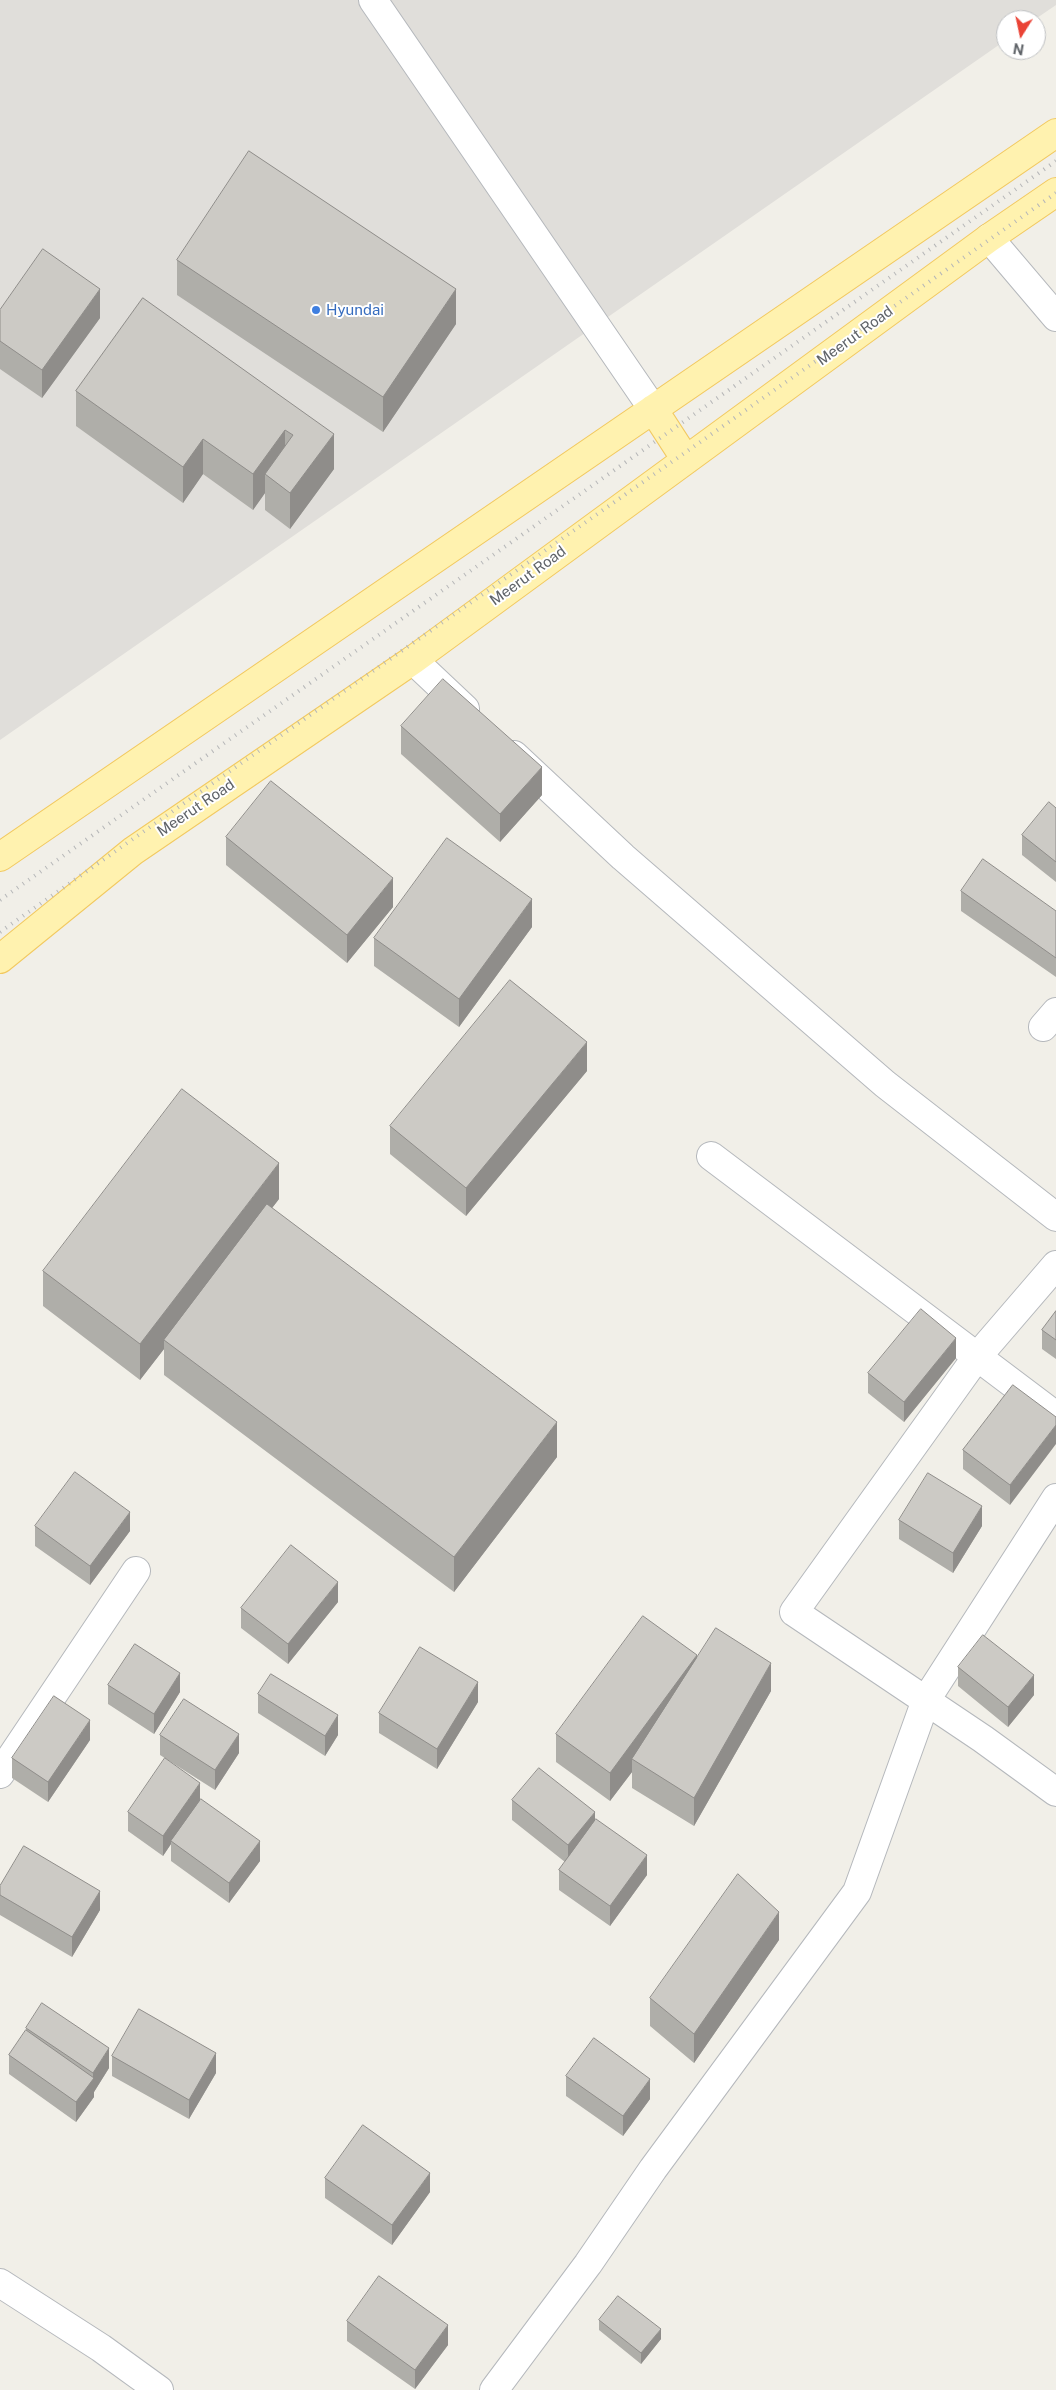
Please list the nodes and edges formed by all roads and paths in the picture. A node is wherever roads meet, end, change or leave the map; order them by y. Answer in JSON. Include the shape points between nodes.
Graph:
{"nodes":[{"id":1,"x":373,"y":0,"type":"edge"},
{"id":2,"x":1056,"y":133,"type":"edge"},
{"id":3,"x":1056,"y":192,"type":"edge"},
{"id":4,"x":989,"y":238,"type":"junction"},
{"id":5,"x":1056,"y":317,"type":"edge"},
{"id":6,"x":653,"y":409,"type":"junction"},
{"id":7,"x":686,"y":460,"type":"junction"},
{"id":8,"x":413,"y":660,"type":"junction"},
{"id":9,"x":0,"y":857,"type":"edge"},
{"id":10,"x":0,"y":960,"type":"edge"},
{"id":11,"x":711,"y":1156,"type":"dead end"},
{"id":12,"x":1056,"y":1218,"type":"edge"},
{"id":13,"x":1056,"y":1265,"type":"edge"},
{"id":14,"x":976,"y":1358,"type":"junction"},
{"id":15,"x":1056,"y":1416,"type":"edge"},
{"id":16,"x":1056,"y":1498,"type":"edge"},
{"id":17,"x":136,"y":1572,"type":"dead end"},
{"id":18,"x":926,"y":1700,"type":"junction"},
{"id":19,"x":1,"y":1770,"type":"edge"},
{"id":20,"x":1056,"y":1792,"type":"edge"},
{"id":21,"x":0,"y":2283,"type":"edge"},
{"id":22,"x":160,"y":2390,"type":"edge"},
{"id":23,"x":494,"y":2390,"type":"edge"}],
"edges":[{"from":1,"to":6,"type":"street"},
{"from":2,"to":6,"type":"main road"},
{"from":3,"to":4,"type":"main road","name":"Meerut Road"},
{"from":4,"to":5,"type":"street"},
{"from":4,"to":7,"type":"main road","name":"Meerut Road"},
{"from":6,"to":7,"type":"main road"},
{"from":6,"to":9,"type":"main road"},
{"from":7,"to":8,"type":"main road","name":"Meerut Road"},
{"from":8,"to":10,"type":"main road","name":"Meerut Road","via":[[133,852]]},
{"from":8,"to":12,"type":"street","via":[[623,857],[885,1084]]},
{"from":11,"to":14,"type":"street"},
{"from":13,"to":14,"type":"street"},
{"from":14,"to":15,"type":"street"},
{"from":14,"to":18,"type":"street","via":[[794,1612]]},
{"from":16,"to":18,"type":"street"},
{"from":17,"to":19,"type":"street"},
{"from":18,"to":20,"type":"street"},
{"from":18,"to":23,"type":"street","via":[[857,1892]]},
{"from":21,"to":22,"type":"street"}]}
